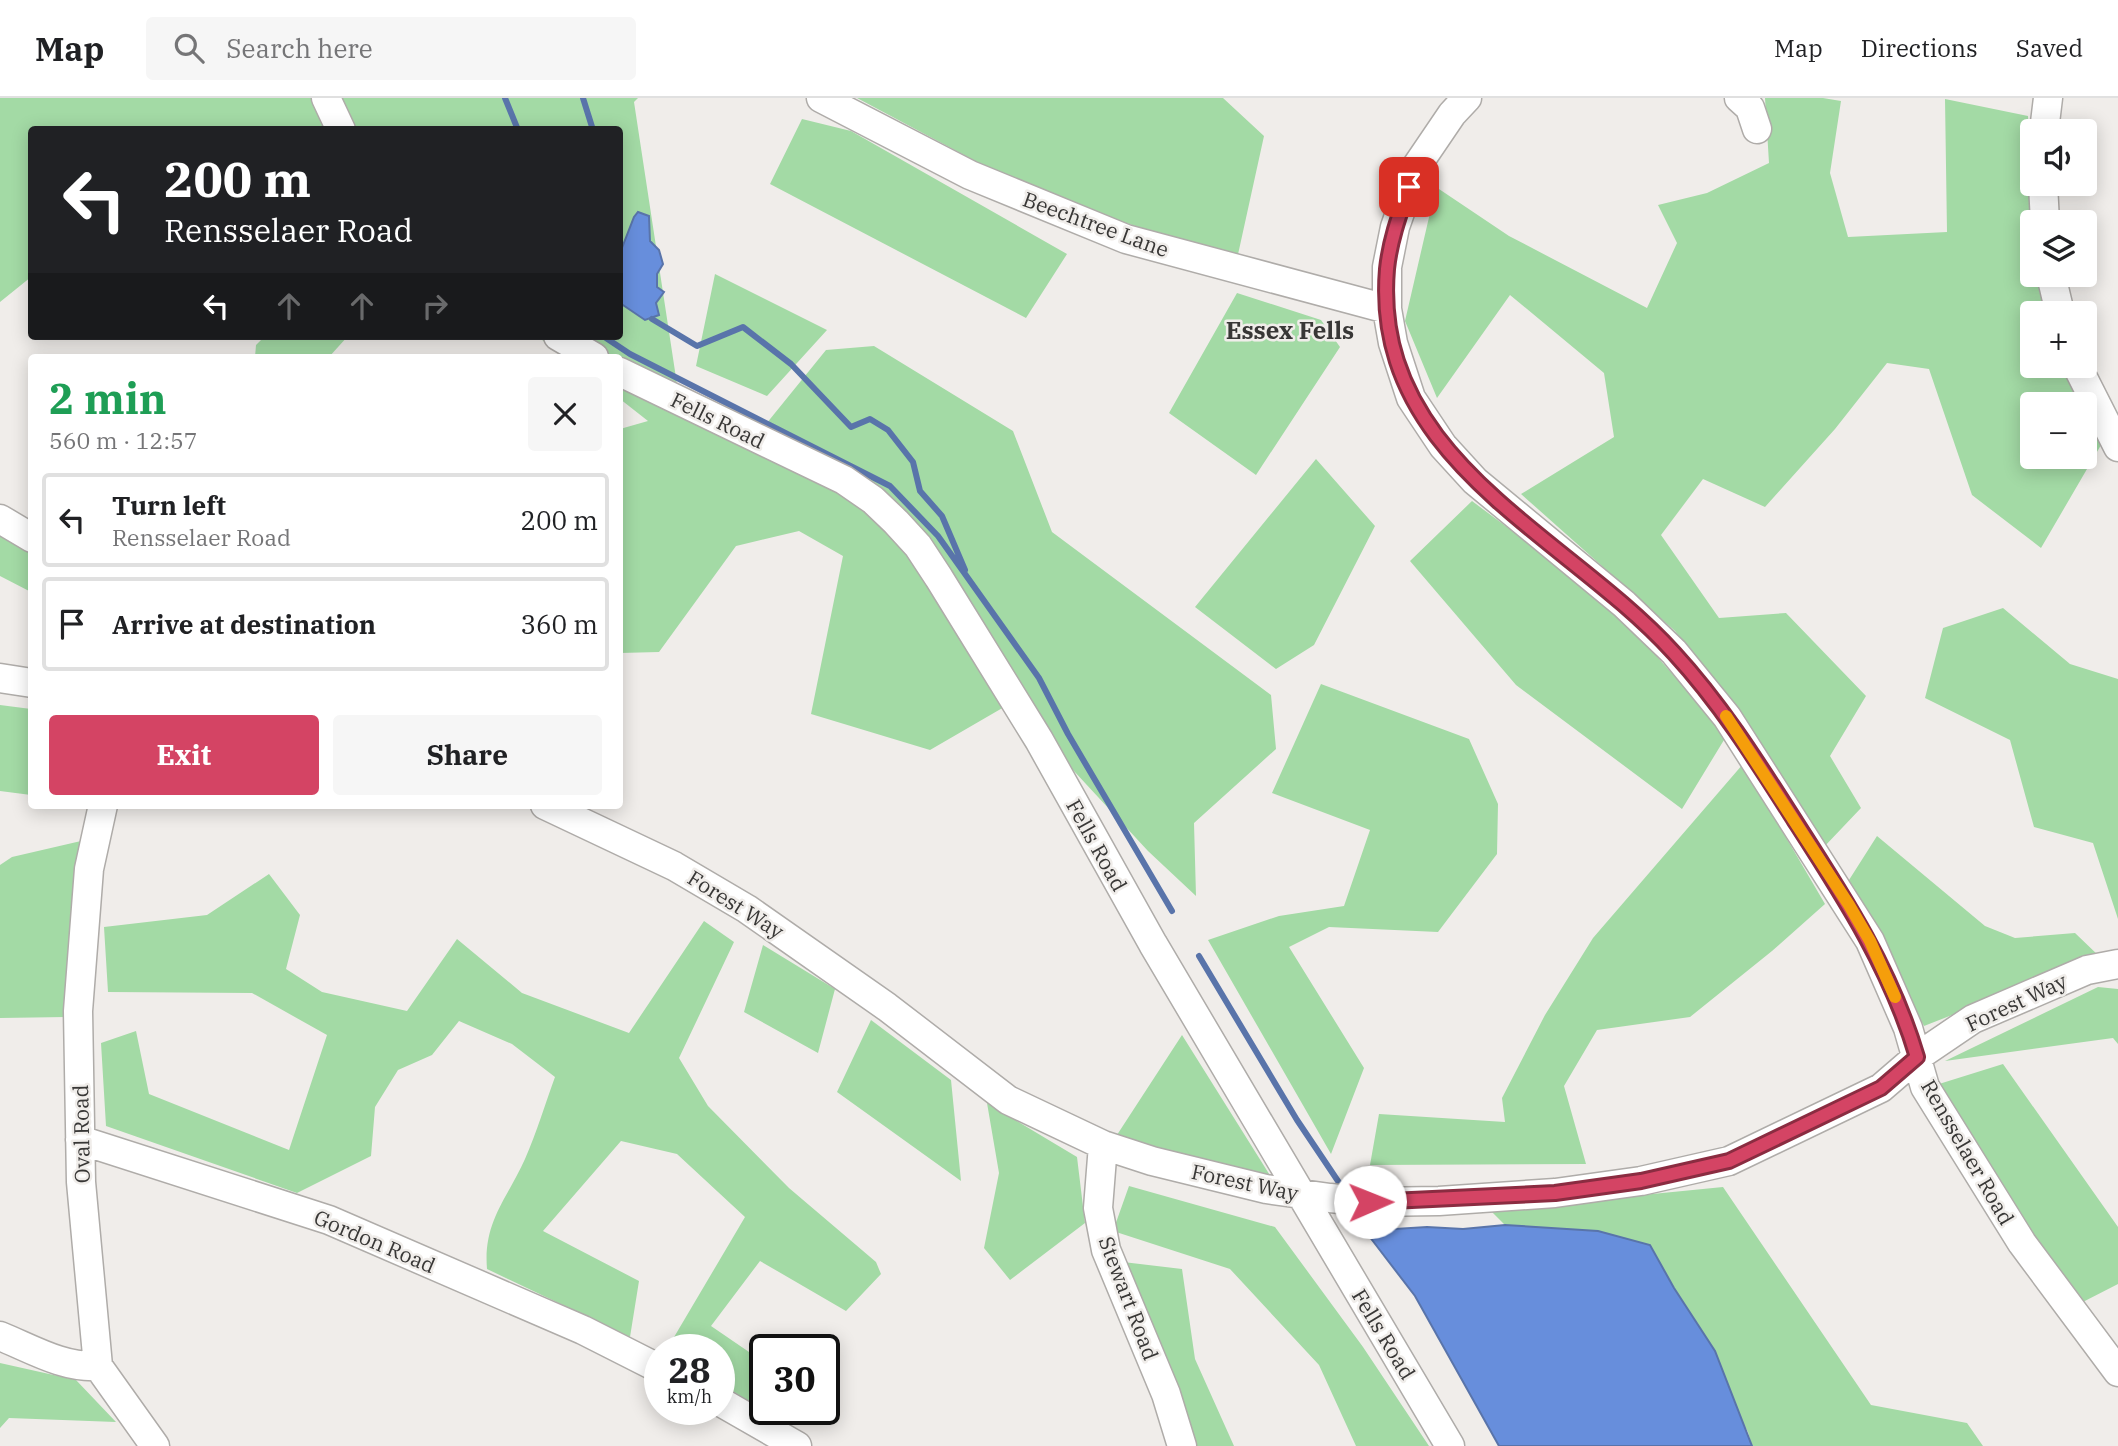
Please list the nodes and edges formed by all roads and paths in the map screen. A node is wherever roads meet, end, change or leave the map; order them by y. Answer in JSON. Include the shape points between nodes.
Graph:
{"nodes":[{"id":1,"x":326,"y":98,"type":"edge"},
{"id":2,"x":821,"y":98,"type":"edge"},
{"id":3,"x":1467,"y":98,"type":"edge"},
{"id":4,"x":1739,"y":98,"type":"edge"},
{"id":5,"x":2048,"y":98,"type":"edge"},
{"id":6,"x":2045,"y":119,"type":"edge"},
{"id":7,"x":339,"y":126,"type":"edge"},
{"id":8,"x":1757,"y":129,"type":"dead end"},
{"id":9,"x":1387,"y":309,"type":"junction"},
{"id":10,"x":565,"y":340,"type":"edge"},
{"id":11,"x":589,"y":354,"type":"edge"},
{"id":12,"x":623,"y":373,"type":"edge"},
{"id":13,"x":2083,"y":378,"type":"edge"},
{"id":14,"x":2118,"y":447,"type":"edge"},
{"id":15,"x":0,"y":519,"type":"edge"},
{"id":16,"x":28,"y":536,"type":"edge"},
{"id":17,"x":0,"y":678,"type":"edge"},
{"id":18,"x":28,"y":682,"type":"edge"},
{"id":19,"x":102,"y":809,"type":"edge"},
{"id":20,"x":553,"y":809,"type":"edge"},
{"id":21,"x":2118,"y":964,"type":"edge"},
{"id":22,"x":1917,"y":1057,"type":"junction"},
{"id":23,"x":80,"y":1140,"type":"junction"},
{"id":24,"x":1103,"y":1145,"type":"junction"},
{"id":25,"x":1301,"y":1194,"type":"junction"},
{"id":26,"x":0,"y":1336,"type":"edge"},
{"id":27,"x":644,"y":1361,"type":"edge"},
{"id":28,"x":98,"y":1366,"type":"junction"},
{"id":29,"x":2118,"y":1372,"type":"edge"},
{"id":30,"x":735,"y":1410,"type":"edge"},
{"id":31,"x":155,"y":1446,"type":"edge"},
{"id":32,"x":797,"y":1446,"type":"edge"},
{"id":33,"x":1182,"y":1446,"type":"edge"},
{"id":34,"x":1450,"y":1446,"type":"edge"}],
"edges":[{"from":1,"to":7,"type":"street"},
{"from":2,"to":9,"type":"street","name":"Beechtree Lane","via":[[970,175],[1126,239]]},
{"from":3,"to":9,"type":"street","name":"Rensselaer Road","via":[[1416,167],[1395,227],[1387,267]]},
{"from":4,"to":8,"type":"street","via":[[1750,108]]},
{"from":5,"to":6,"type":"street"},
{"from":9,"to":22,"type":"street","name":"Rensselaer Road","via":[[1410,398],[1443,446],[1475,481],[1624,604],[1674,652],[1727,717],[1870,941]]},
{"from":10,"to":11,"type":"street"},
{"from":12,"to":25,"type":"street","name":"Fells Road","via":[[844,480],[873,500],[918,546],[1039,740]]},
{"from":13,"to":14,"type":"street"},
{"from":15,"to":16,"type":"street"},
{"from":17,"to":18,"type":"street"},
{"from":19,"to":23,"type":"street","name":"Oval Road","via":[[89,869],[79,1011]]},
{"from":20,"to":24,"type":"street","name":"Forest Way","via":[[674,866],[747,909],[1008,1100]]},
{"from":21,"to":22,"type":"street","name":"Forest Way","via":[[2087,970],[1973,1019]]},
{"from":22,"to":25,"type":"street","name":"Forest Way","via":[[1881,1088],[1729,1161],[1641,1181],[1555,1193],[1370,1202]]},
{"from":22,"to":29,"type":"street","name":"Rensselaer Road","via":[[1925,1087],[1979,1175],[2029,1253]]},
{"from":23,"to":27,"type":"street","name":"Gordon Road","via":[[329,1220]]},
{"from":23,"to":28,"type":"street","name":"Oval Road"},
{"from":24,"to":25,"type":"street","name":"Forest Way","via":[[1224,1180]]},
{"from":24,"to":33,"type":"street","name":"Stewart Road","via":[[1098,1208],[1106,1250],[1166,1394]]},
{"from":25,"to":34,"type":"street","name":"Fells Road"},
{"from":26,"to":28,"type":"street","via":[[65,1363]]},
{"from":28,"to":31,"type":"street","name":"Oval Road"},
{"from":30,"to":32,"type":"street"}]}
